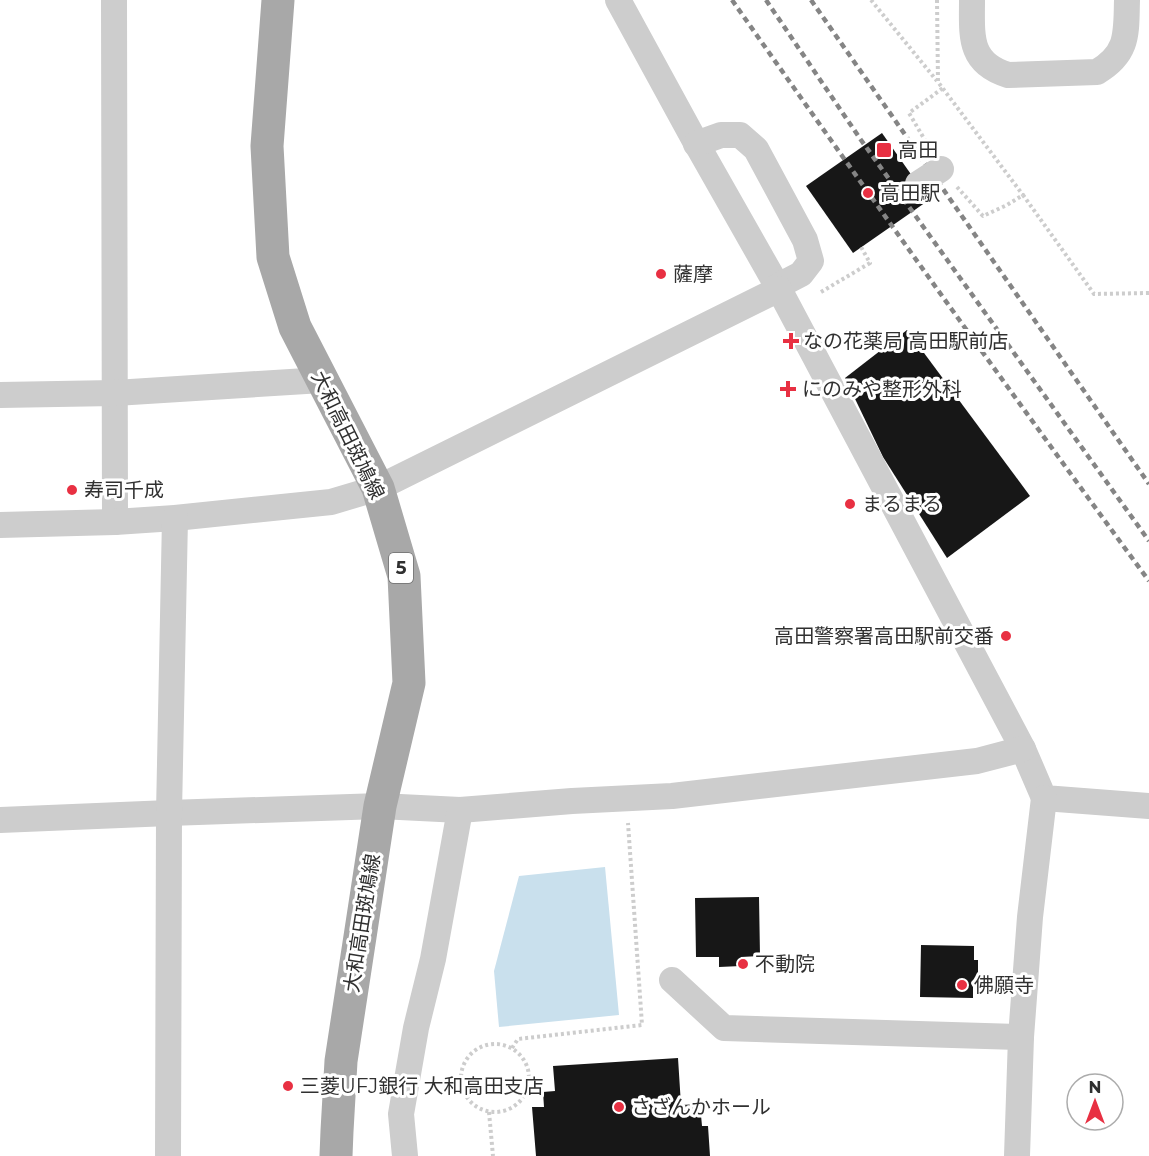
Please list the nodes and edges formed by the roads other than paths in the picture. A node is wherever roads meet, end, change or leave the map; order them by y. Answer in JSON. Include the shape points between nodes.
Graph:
{"nodes":[{"id":1,"x":114,"y":0,"type":"edge"},
{"id":2,"x":278,"y":0,"type":"edge"},
{"id":3,"x":618,"y":0,"type":"edge"},
{"id":4,"x":972,"y":0,"type":"edge"},
{"id":5,"x":1127,"y":0,"type":"edge"},
{"id":6,"x":696,"y":144,"type":"junction"},
{"id":7,"x":941,"y":169,"type":"road end"},
{"id":8,"x":918,"y":184,"type":"dead end"},
{"id":9,"x":778,"y":287,"type":"junction"},
{"id":10,"x":322,"y":380,"type":"junction"},
{"id":11,"x":115,"y":393,"type":"junction"},
{"id":12,"x":0,"y":395,"type":"edge"},
{"id":13,"x":378,"y":488,"type":"junction"},
{"id":14,"x":175,"y":518,"type":"junction"},
{"id":15,"x":115,"y":522,"type":"junction"},
{"id":16,"x":0,"y":525,"type":"edge"},
{"id":17,"x":1023,"y":748,"type":"junction"},
{"id":18,"x":1044,"y":798,"type":"junction"},
{"id":19,"x":380,"y":806,"type":"junction"},
{"id":20,"x":1149,"y":806,"type":"edge"},
{"id":21,"x":460,"y":810,"type":"junction"},
{"id":22,"x":169,"y":813,"type":"junction"},
{"id":23,"x":0,"y":820,"type":"edge"},
{"id":24,"x":672,"y":980,"type":"dead end"},
{"id":25,"x":1021,"y":1037,"type":"junction"},
{"id":26,"x":168,"y":1156,"type":"edge"},
{"id":27,"x":336,"y":1156,"type":"edge"},
{"id":28,"x":405,"y":1156,"type":"edge"},
{"id":29,"x":1017,"y":1156,"type":"edge"}],
"edges":[{"from":1,"to":11,"type":"street"},
{"from":2,"to":10,"type":"main road","name":"大和高田斑鳩線","number":"5","via":[[267,146],[273,257],[295,327]]},
{"from":3,"to":6,"type":"street"},
{"from":4,"to":5,"type":"street","via":[[972,35],[977,53],[989,67],[1008,75],[1097,72],[1108,66],[1123,47]]},
{"from":6,"to":9,"type":"street"},
{"from":6,"to":9,"type":"street","via":[[721,135],[740,135],[756,149],[805,240],[811,261],[801,274]]},
{"from":7,"to":8,"type":"street","bridge":true},
{"from":9,"to":13,"type":"street"},
{"from":9,"to":17,"type":"street"},
{"from":10,"to":11,"type":"street"},
{"from":10,"to":13,"type":"main road","name":"大和高田斑鳩線","number":"5"},
{"from":11,"to":12,"type":"street"},
{"from":11,"to":15,"type":"street"},
{"from":13,"to":14,"type":"street","via":[[331,502]]},
{"from":13,"to":19,"type":"main road","name":"大和高田斑鳩線","number":"5","via":[[404,576],[409,684]]},
{"from":14,"to":15,"type":"street"},
{"from":14,"to":22,"type":"street"},
{"from":15,"to":16,"type":"street"},
{"from":17,"to":18,"type":"street"},
{"from":17,"to":21,"type":"street","via":[[977,761],[672,796]]},
{"from":18,"to":20,"type":"street"},
{"from":18,"to":25,"type":"street"},
{"from":19,"to":21,"type":"street"},
{"from":19,"to":22,"type":"street"},
{"from":19,"to":27,"type":"main road","name":"大和高田斑鳩線","number":"5","via":[[341,1061]]},
{"from":21,"to":28,"type":"street","via":[[401,1114]]},
{"from":22,"to":23,"type":"street"},
{"from":22,"to":26,"type":"street"},
{"from":24,"to":25,"type":"street","via":[[724,1028]]},
{"from":25,"to":29,"type":"street"}]}
